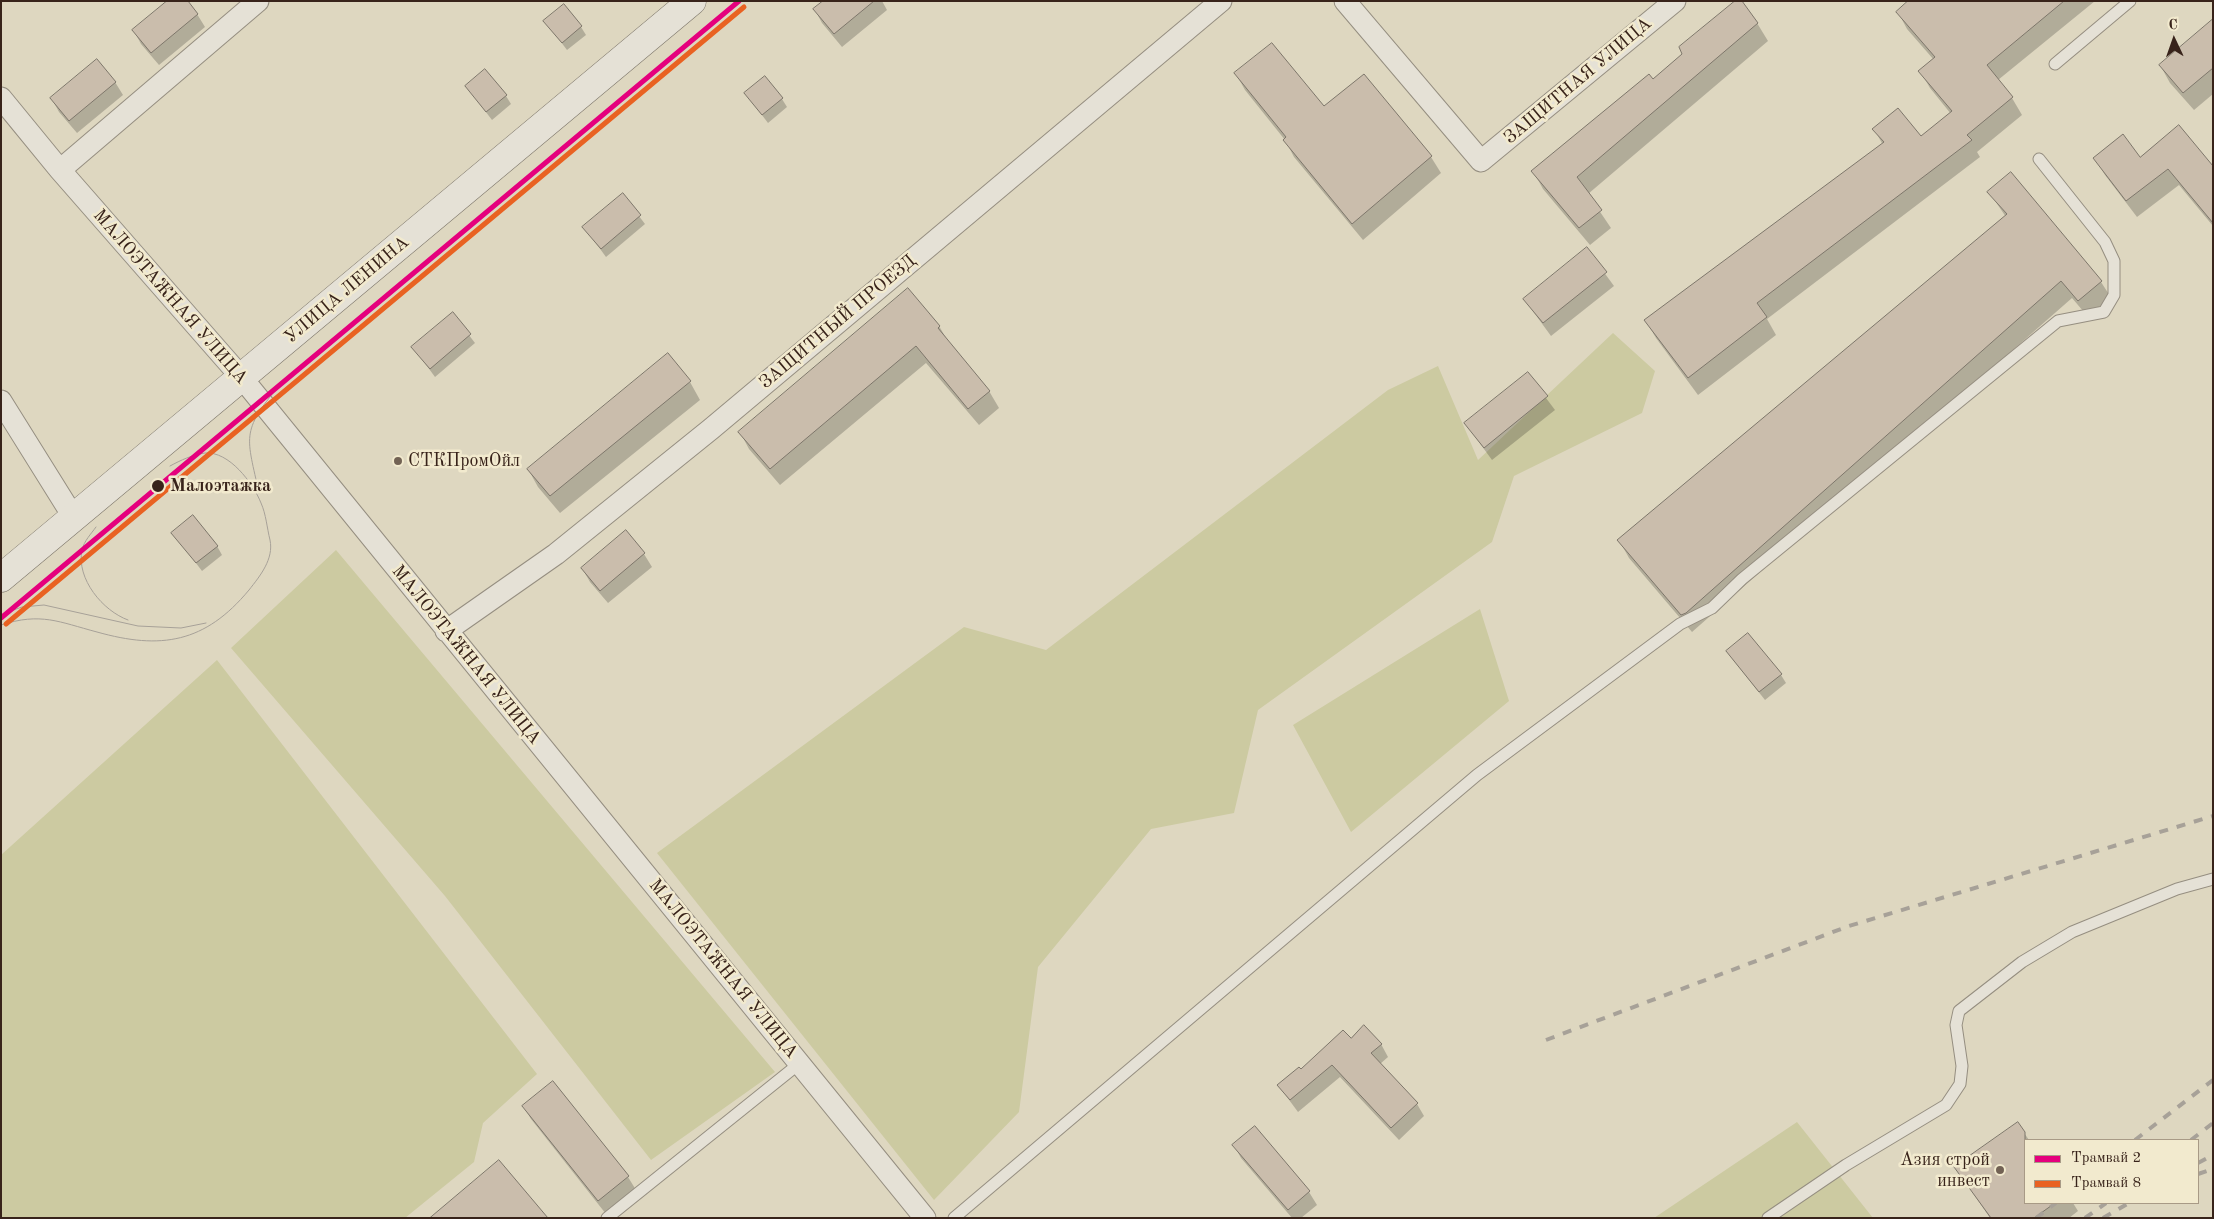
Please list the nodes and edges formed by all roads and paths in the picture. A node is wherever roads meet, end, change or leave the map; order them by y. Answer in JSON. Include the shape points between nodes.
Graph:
{"nodes":[{"id":1,"x":258,"y":1,"type":"edge"},
{"id":2,"x":692,"y":1,"type":"edge"},
{"id":3,"x":1221,"y":1,"type":"edge"},
{"id":4,"x":1345,"y":1,"type":"edge"},
{"id":5,"x":1675,"y":1,"type":"edge"},
{"id":6,"x":2130,"y":1,"type":"edge"},
{"id":7,"x":2055,"y":64,"type":"dead end"},
{"id":8,"x":1,"y":98,"type":"edge"},
{"id":9,"x":2039,"y":159,"type":"dead end"},
{"id":10,"x":60,"y":170,"type":"junction"},
{"id":11,"x":242,"y":378,"type":"junction"},
{"id":12,"x":1,"y":401,"type":"edge"},
{"id":13,"x":74,"y":518,"type":"junction"},
{"id":14,"x":1,"y":578,"type":"edge"},
{"id":15,"x":446,"y":631,"type":"junction"},
{"id":16,"x":2213,"y":880,"type":"edge"},
{"id":17,"x":800,"y":1063,"type":"junction"},
{"id":18,"x":918,"y":1215,"type":"edge"},
{"id":19,"x":607,"y":1218,"type":"edge"},
{"id":20,"x":954,"y":1218,"type":"edge"},
{"id":21,"x":1768,"y":1218,"type":"edge"}],
"edges":[{"from":1,"to":10,"type":"street"},
{"from":2,"to":11,"type":"main road","name":"УЛИЦА ЛЕНИНА"},
{"from":3,"to":15,"type":"street","name":"ЗАЩИТНЫЙ ПРОЕЗД","via":[[711,429],[556,554]]},
{"from":4,"to":5,"type":"street","name":"ЗАЩИТНАЯ УЛИЦА","via":[[1481,161]]},
{"from":6,"to":7,"type":"lane"},
{"from":8,"to":10,"type":"street","name":"МАЛОЭТАЖНАЯ УЛИЦА"},
{"from":9,"to":20,"type":"lane","via":[[2105,242],[2114,260],[2114,295],[2104,312],[2058,321],[1742,579],[1712,608],[1680,624],[1477,775]]},
{"from":10,"to":11,"type":"street","name":"МАЛОЭТАЖНАЯ УЛИЦА"},
{"from":11,"to":13,"type":"main road","name":"УЛИЦА ЛЕНИНА"},
{"from":11,"to":15,"type":"street","name":"МАЛОЭТАЖНАЯ УЛИЦА"},
{"from":12,"to":13,"type":"street"},
{"from":13,"to":14,"type":"main road","name":"УЛИЦА ЛЕНИНА"},
{"from":15,"to":17,"type":"street","name":"МАЛОЭТАЖНАЯ УЛИЦА"},
{"from":16,"to":21,"type":"lane","via":[[2177,889],[2072,932],[2022,962],[1960,1011],[1956,1025],[1962,1066],[1960,1084],[1946,1105],[1846,1165]]},
{"from":17,"to":18,"type":"street","name":"МАЛОЭТАЖНАЯ УЛИЦА"},
{"from":17,"to":19,"type":"lane"}]}
